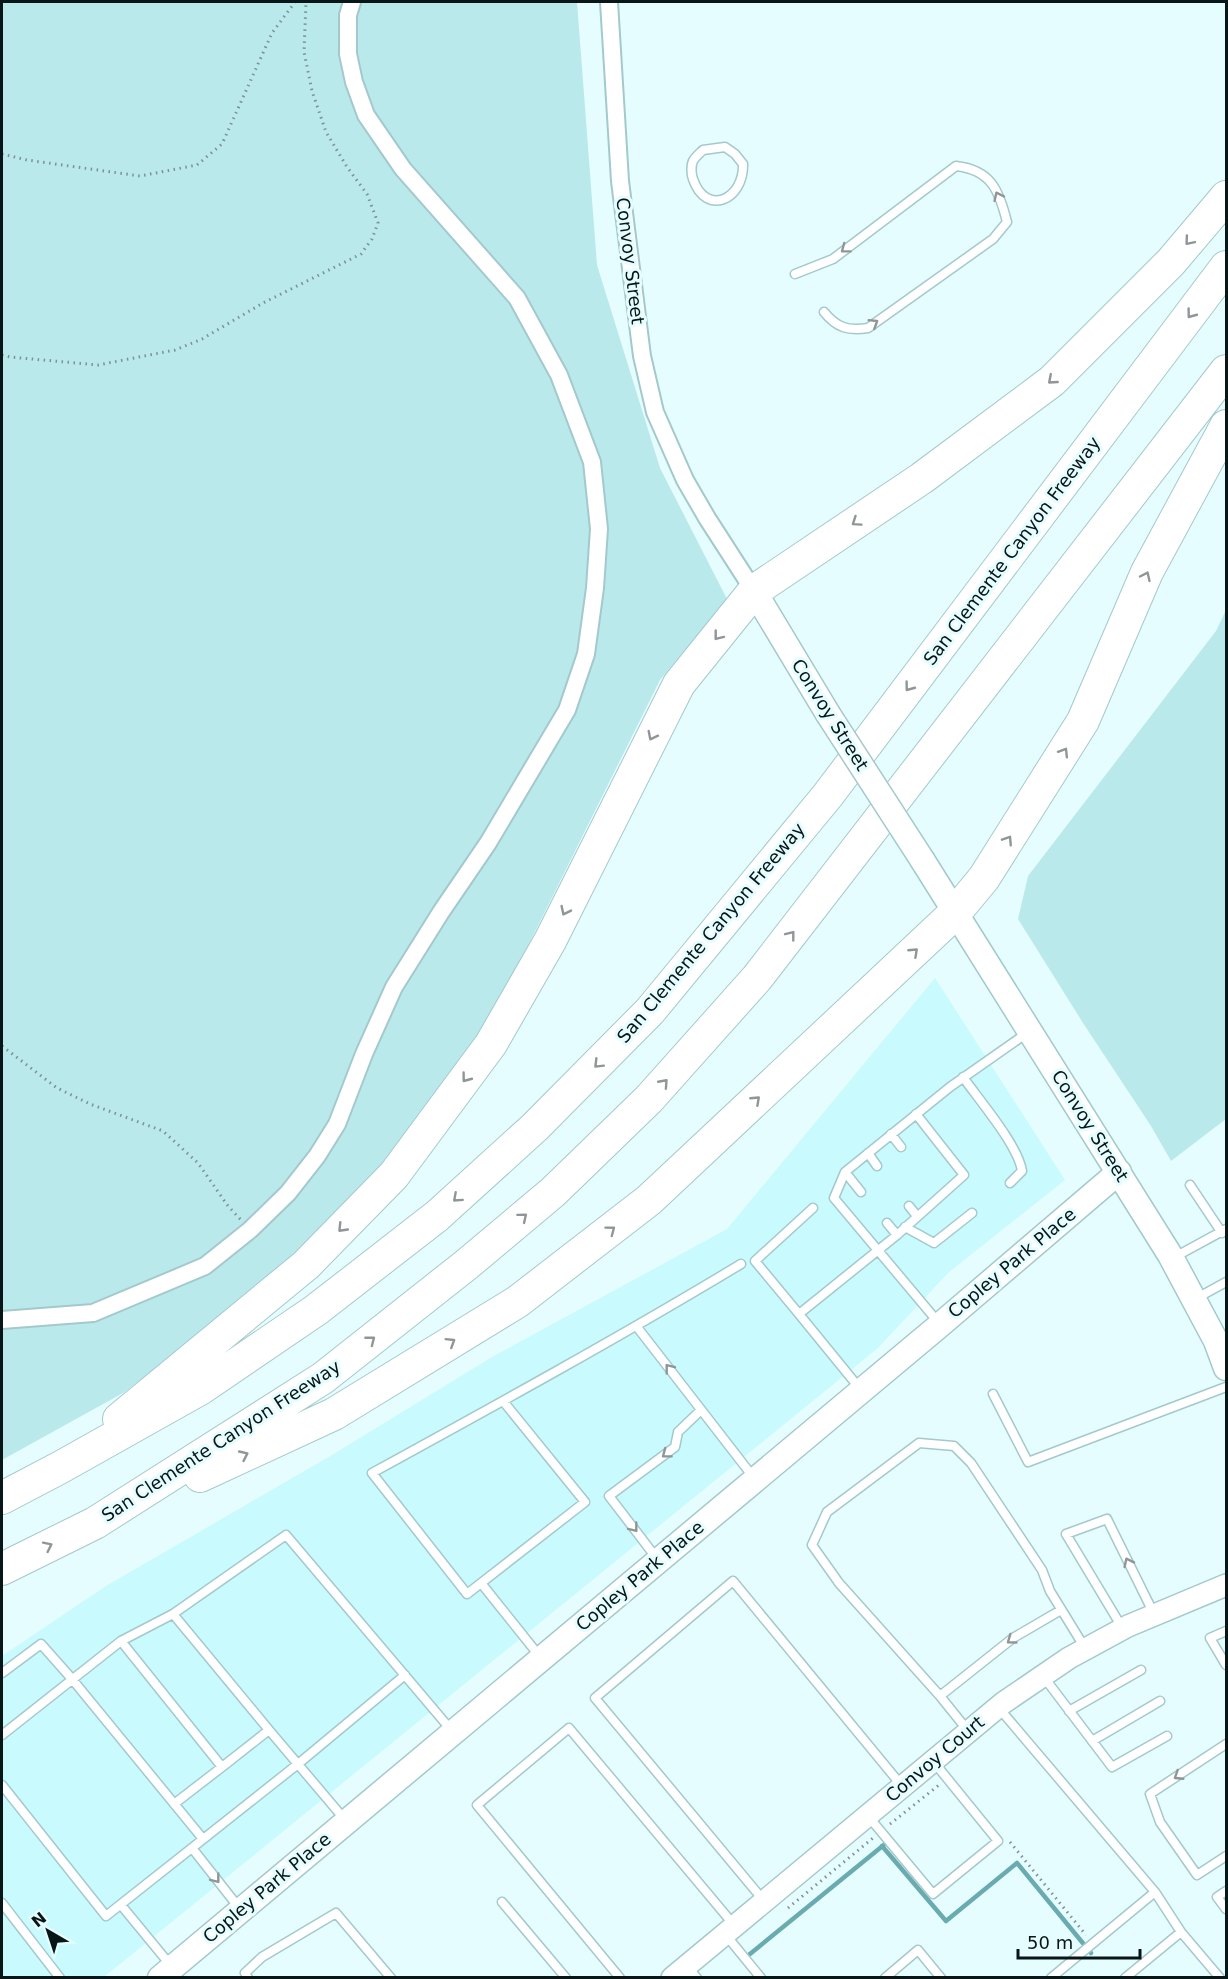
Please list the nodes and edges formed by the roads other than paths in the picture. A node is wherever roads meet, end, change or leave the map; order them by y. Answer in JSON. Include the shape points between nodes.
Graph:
{"nodes":[{"id":1,"x":352,"y":2,"type":"edge"},
{"id":2,"x":609,"y":2,"type":"edge"},
{"id":3,"x":1227,"y":197,"type":"edge"},
{"id":4,"x":708,"y":199,"type":"joint"},
{"id":5,"x":1227,"y":267,"type":"edge"},
{"id":6,"x":795,"y":274,"type":"dead end"},
{"id":7,"x":824,"y":312,"type":"dead end"},
{"id":8,"x":1227,"y":371,"type":"edge"},
{"id":9,"x":1227,"y":426,"type":"edge"},
{"id":10,"x":754,"y":591,"type":"junction"},
{"id":11,"x":955,"y":913,"type":"junction"},
{"id":12,"x":1030,"y":1031,"type":"junction"},
{"id":13,"x":963,"y":1077,"type":"junction"},
{"id":14,"x":916,"y":1114,"type":"junction"},
{"id":15,"x":891,"y":1134,"type":"junction"},
{"id":16,"x":901,"y":1147,"type":"dead end"},
{"id":17,"x":868,"y":1153,"type":"junction"},
{"id":18,"x":877,"y":1166,"type":"dead end"},
{"id":19,"x":845,"y":1172,"type":"junction"},
{"id":20,"x":1119,"y":1172,"type":"junction"},
{"id":21,"x":1010,"y":1183,"type":"dead end"},
{"id":22,"x":1190,"y":1185,"type":"dead end"},
{"id":23,"x":934,"y":1188,"type":"dead end"},
{"id":24,"x":861,"y":1192,"type":"dead end"},
{"id":25,"x":940,"y":1196,"type":"junction"},
{"id":26,"x":909,"y":1206,"type":"dead end"},
{"id":27,"x":813,"y":1208,"type":"dead end"},
{"id":28,"x":972,"y":1213,"type":"dead end"},
{"id":29,"x":917,"y":1216,"type":"junction"},
{"id":30,"x":887,"y":1223,"type":"dead end"},
{"id":31,"x":905,"y":1227,"type":"junction"},
{"id":32,"x":1224,"y":1231,"type":"edge"},
{"id":33,"x":897,"y":1235,"type":"junction"},
{"id":34,"x":878,"y":1249,"type":"junction"},
{"id":35,"x":1172,"y":1258,"type":"junction"},
{"id":36,"x":741,"y":1264,"type":"dead end"},
{"id":37,"x":1227,"y":1282,"type":"edge"},
{"id":38,"x":1194,"y":1300,"type":"junction"},
{"id":39,"x":799,"y":1314,"type":"junction"},
{"id":40,"x":2,"y":1320,"type":"edge"},
{"id":41,"x":940,"y":1325,"type":"junction"},
{"id":42,"x":637,"y":1327,"type":"junction"},
{"id":43,"x":1221,"y":1340,"type":"edge"},
{"id":44,"x":1227,"y":1368,"type":"edge"},
{"id":45,"x":1227,"y":1387,"type":"edge"},
{"id":46,"x":861,"y":1390,"type":"junction"},
{"id":47,"x":993,"y":1394,"type":"dead end"},
{"id":48,"x":503,"y":1401,"type":"junction"},
{"id":49,"x":701,"y":1410,"type":"junction"},
{"id":50,"x":61,"y":1467,"type":"junction"},
{"id":51,"x":755,"y":1480,"type":"junction"},
{"id":52,"x":2,"y":1498,"type":"edge"},
{"id":53,"x":95,"y":1523,"type":"junction"},
{"id":54,"x":659,"y":1560,"type":"junction"},
{"id":55,"x":2,"y":1569,"type":"edge"},
{"id":56,"x":481,"y":1583,"type":"junction"},
{"id":57,"x":1227,"y":1585,"type":"edge"},
{"id":58,"x":1061,"y":1610,"type":"junction"},
{"id":59,"x":173,"y":1614,"type":"junction"},
{"id":60,"x":1154,"y":1614,"type":"junction"},
{"id":61,"x":1123,"y":1629,"type":"junction"},
{"id":62,"x":1227,"y":1631,"type":"edge"},
{"id":63,"x":121,"y":1641,"type":"junction"},
{"id":64,"x":1085,"y":1649,"type":"junction"},
{"id":65,"x":541,"y":1658,"type":"junction"},
{"id":66,"x":1227,"y":1665,"type":"edge"},
{"id":67,"x":1140,"y":1670,"type":"dead end"},
{"id":68,"x":2,"y":1673,"type":"edge"},
{"id":69,"x":405,"y":1675,"type":"junction"},
{"id":70,"x":1043,"y":1676,"type":"junction"},
{"id":71,"x":72,"y":1679,"type":"junction"},
{"id":72,"x":940,"y":1696,"type":"junction"},
{"id":73,"x":1161,"y":1701,"type":"dead end"},
{"id":74,"x":998,"y":1707,"type":"junction"},
{"id":75,"x":1069,"y":1711,"type":"junction"},
{"id":76,"x":269,"y":1730,"type":"junction"},
{"id":77,"x":453,"y":1732,"type":"junction"},
{"id":78,"x":969,"y":1732,"type":"junction"},
{"id":79,"x":2,"y":1735,"type":"edge"},
{"id":80,"x":1167,"y":1736,"type":"dead end"},
{"id":81,"x":1092,"y":1741,"type":"junction"},
{"id":82,"x":1227,"y":1744,"type":"edge"},
{"id":83,"x":933,"y":1761,"type":"junction"},
{"id":84,"x":298,"y":1764,"type":"junction"},
{"id":85,"x":222,"y":1767,"type":"junction"},
{"id":86,"x":2,"y":1785,"type":"edge"},
{"id":87,"x":903,"y":1786,"type":"junction"},
{"id":88,"x":174,"y":1804,"type":"junction"},
{"id":89,"x":868,"y":1815,"type":"junction"},
{"id":90,"x":346,"y":1821,"type":"junction"},
{"id":91,"x":203,"y":1839,"type":"junction"},
{"id":92,"x":192,"y":1848,"type":"junction"},
{"id":93,"x":1227,"y":1856,"type":"edge"},
{"id":94,"x":1227,"y":1891,"type":"edge"},
{"id":95,"x":1155,"y":1892,"type":"junction"},
{"id":96,"x":764,"y":1901,"type":"junction"},
{"id":97,"x":502,"y":1902,"type":"dead end"},
{"id":98,"x":2,"y":1903,"type":"edge"},
{"id":99,"x":121,"y":1905,"type":"junction"},
{"id":100,"x":1227,"y":1909,"type":"edge"},
{"id":101,"x":240,"y":1910,"type":"junction"},
{"id":102,"x":730,"y":1930,"type":"junction"},
{"id":103,"x":1181,"y":1932,"type":"junction"},
{"id":104,"x":166,"y":1972,"type":"edge"},
{"id":105,"x":685,"y":1973,"type":"edge"},
{"id":106,"x":60,"y":1977,"type":"edge"},
{"id":107,"x":248,"y":1977,"type":"edge"},
{"id":108,"x":391,"y":1977,"type":"edge"},
{"id":109,"x":566,"y":1977,"type":"edge"},
{"id":110,"x":620,"y":1977,"type":"edge"},
{"id":111,"x":761,"y":1977,"type":"edge"},
{"id":112,"x":885,"y":1977,"type":"edge"},
{"id":113,"x":942,"y":1977,"type":"edge"},
{"id":114,"x":1051,"y":1977,"type":"edge"},
{"id":115,"x":1125,"y":1977,"type":"edge"},
{"id":116,"x":1220,"y":1977,"type":"edge"}],
"edges":[{"from":1,"to":40,"type":"street","via":[[348,54],[366,115],[403,169],[516,298],[559,375],[592,462],[599,529],[586,654],[567,710],[488,843],[394,987],[337,1124],[288,1193],[250,1230],[204,1266],[93,1313]]},
{"from":2,"to":10,"type":"street","name":"Convoy Street","via":[[620,181],[642,356],[655,412],[685,480]]},
{"from":3,"to":10,"type":"highway","one_way":true,"via":[[1171,262],[1052,381],[922,478]]},
{"from":4,"to":4,"type":"lane","via":[[724,200],[740,184],[743,164],[725,147],[703,150],[692,162],[697,189]]},
{"from":5,"to":50,"type":"highway","name":"San Clemente Canyon Freeway","one_way":true,"via":[[828,795],[650,1011],[536,1127],[445,1208],[316,1310],[200,1389]]},
{"from":7,"to":6,"type":"lane","one_way":true,"via":[[833,323],[843,327],[868,328],[993,239],[1007,222],[991,181],[973,168],[956,166],[833,259]]},
{"from":53,"to":8,"type":"highway","name":"San Clemente Canyon Freeway","one_way":true,"via":[[323,1378],[553,1192],[649,1099],[757,978]]},
{"from":11,"to":9,"type":"highway","one_way":true,"via":[[984,878],[1083,721],[1147,572]]},
{"from":10,"to":11,"type":"main road","name":"Convoy Street","bridge":true},
{"from":10,"to":50,"type":"highway","one_way":true,"via":[[679,684],[550,941],[491,1044],[394,1175],[306,1265]]},
{"from":11,"to":12,"type":"main road","name":"Convoy Street"},
{"from":53,"to":11,"type":"highway","one_way":true,"via":[[334,1414],[517,1302],[649,1200]]},
{"from":12,"to":13,"type":"lane"},
{"from":12,"to":20,"type":"main road","name":"Convoy Street"},
{"from":13,"to":14,"type":"lane"},
{"from":13,"to":21,"type":"lane","via":[[1021,1165],[1022,1171]]},
{"from":14,"to":15,"type":"lane"},
{"from":14,"to":25,"type":"lane","via":[[964,1175]]},
{"from":15,"to":16,"type":"lane"},
{"from":15,"to":17,"type":"lane"},
{"from":17,"to":18,"type":"lane"},
{"from":17,"to":19,"type":"lane"},
{"from":19,"to":24,"type":"lane"},
{"from":19,"to":34,"type":"lane","via":[[834,1198]]},
{"from":20,"to":35,"type":"main road","name":"Convoy Street"},
{"from":20,"to":41,"type":"main road","name":"Copley Park Place"},
{"from":22,"to":32,"type":"lane"},
{"from":23,"to":25,"type":"lane"},
{"from":25,"to":29,"type":"lane"},
{"from":26,"to":29,"type":"lane"},
{"from":27,"to":39,"type":"lane","via":[[755,1261]]},
{"from":28,"to":31,"type":"lane","via":[[934,1244]]},
{"from":29,"to":31,"type":"lane"},
{"from":30,"to":33,"type":"lane"},
{"from":31,"to":33,"type":"lane"},
{"from":32,"to":35,"type":"lane"},
{"from":33,"to":34,"type":"lane"},
{"from":34,"to":39,"type":"lane"},
{"from":34,"to":41,"type":"lane"},
{"from":35,"to":38,"type":"main road","name":"Convoy Street"},
{"from":36,"to":42,"type":"lane"},
{"from":37,"to":38,"type":"lane"},
{"from":38,"to":43,"type":"main road","name":"Convoy Street"},
{"from":39,"to":46,"type":"lane"},
{"from":41,"to":46,"type":"main road","name":"Copley Park Place"},
{"from":42,"to":48,"type":"lane"},
{"from":49,"to":42,"type":"lane","one_way":true},
{"from":43,"to":44,"type":"main road","name":"Convoy Street"},
{"from":45,"to":47,"type":"lane","via":[[1028,1462]]},
{"from":46,"to":51,"type":"main road","name":"Copley Park Place"},
{"from":48,"to":56,"type":"lane","via":[[585,1502]]},
{"from":48,"to":56,"type":"lane","via":[[372,1473],[467,1594]]},
{"from":49,"to":51,"type":"lane"},
{"from":49,"to":54,"type":"lane","one_way":true,"via":[[678,1432],[675,1447],[609,1496]]},
{"from":50,"to":52,"type":"highway","name":"San Clemente Canyon Freeway"},
{"from":51,"to":54,"type":"main road","name":"Copley Park Place"},
{"from":55,"to":53,"type":"highway","name":"San Clemente Canyon Freeway","one_way":true},
{"from":54,"to":65,"type":"main road","name":"Copley Park Place"},
{"from":56,"to":65,"type":"lane"},
{"from":57,"to":60,"type":"street","name":"Convoy Court"},
{"from":58,"to":64,"type":"lane"},
{"from":58,"to":72,"type":"lane","one_way":true,"via":[[1013,1638]]},
{"from":58,"to":72,"type":"lane","via":[[1042,1570],[970,1463],[954,1446],[919,1443],[827,1512],[812,1545],[839,1583]]},
{"from":59,"to":63,"type":"lane"},
{"from":59,"to":69,"type":"lane","via":[[286,1535]]},
{"from":59,"to":76,"type":"lane"},
{"from":60,"to":61,"type":"street","name":"Convoy Court"},
{"from":60,"to":61,"type":"lane","one_way":true,"via":[[1107,1519],[1066,1534]]},
{"from":61,"to":64,"type":"street","name":"Convoy Court"},
{"from":62,"to":66,"type":"lane","via":[[1210,1638]]},
{"from":63,"to":71,"type":"lane"},
{"from":63,"to":85,"type":"lane"},
{"from":64,"to":70,"type":"street","name":"Convoy Court"},
{"from":65,"to":77,"type":"main road","name":"Copley Park Place"},
{"from":67,"to":75,"type":"lane"},
{"from":68,"to":71,"type":"lane","via":[[41,1644]]},
{"from":69,"to":77,"type":"lane"},
{"from":69,"to":84,"type":"lane"},
{"from":70,"to":74,"type":"street","name":"Convoy Court"},
{"from":70,"to":75,"type":"lane"},
{"from":71,"to":79,"type":"lane"},
{"from":71,"to":88,"type":"lane"},
{"from":72,"to":78,"type":"lane"},
{"from":73,"to":81,"type":"lane"},
{"from":74,"to":78,"type":"street","name":"Convoy Court"},
{"from":74,"to":95,"type":"lane"},
{"from":75,"to":81,"type":"lane"},
{"from":76,"to":84,"type":"lane"},
{"from":76,"to":85,"type":"lane"},
{"from":77,"to":90,"type":"main road","name":"Copley Park Place"},
{"from":78,"to":83,"type":"street","name":"Convoy Court"},
{"from":80,"to":81,"type":"lane","via":[[1112,1767]]},
{"from":82,"to":93,"type":"lane","one_way":true,"via":[[1150,1794],[1160,1822],[1197,1875]]},
{"from":83,"to":87,"type":"street","name":"Convoy Court"},
{"from":83,"to":89,"type":"lane","via":[[998,1841],[933,1894]]},
{"from":84,"to":90,"type":"lane"},
{"from":84,"to":91,"type":"lane"},
{"from":85,"to":88,"type":"lane"},
{"from":86,"to":99,"type":"lane","via":[[106,1916]]},
{"from":87,"to":89,"type":"street","name":"Convoy Court"},
{"from":87,"to":96,"type":"lane","via":[[733,1581],[595,1698]]},
{"from":88,"to":91,"type":"lane"},
{"from":89,"to":96,"type":"street","name":"Convoy Court"},
{"from":90,"to":101,"type":"main road","name":"Copley Park Place"},
{"from":91,"to":92,"type":"lane"},
{"from":92,"to":99,"type":"lane"},
{"from":92,"to":101,"type":"lane","one_way":true},
{"from":94,"to":100,"type":"lane","via":[[1217,1897]]},
{"from":95,"to":103,"type":"lane"},
{"from":95,"to":114,"type":"lane"},
{"from":96,"to":102,"type":"street","name":"Convoy Court"},
{"from":97,"to":109,"type":"lane"},
{"from":98,"to":106,"type":"lane"},
{"from":99,"to":104,"type":"lane"},
{"from":101,"to":104,"type":"main road","name":"Copley Park Place"},
{"from":102,"to":105,"type":"street","name":"Convoy Court"},
{"from":102,"to":110,"type":"lane","via":[[569,1728],[477,1805]]},
{"from":102,"to":111,"type":"lane"},
{"from":103,"to":115,"type":"lane"},
{"from":103,"to":116,"type":"lane"},
{"from":107,"to":108,"type":"lane","via":[[245,1973],[262,1958],[336,1913]]},
{"from":112,"to":113,"type":"lane","via":[[918,1950]]}]}
